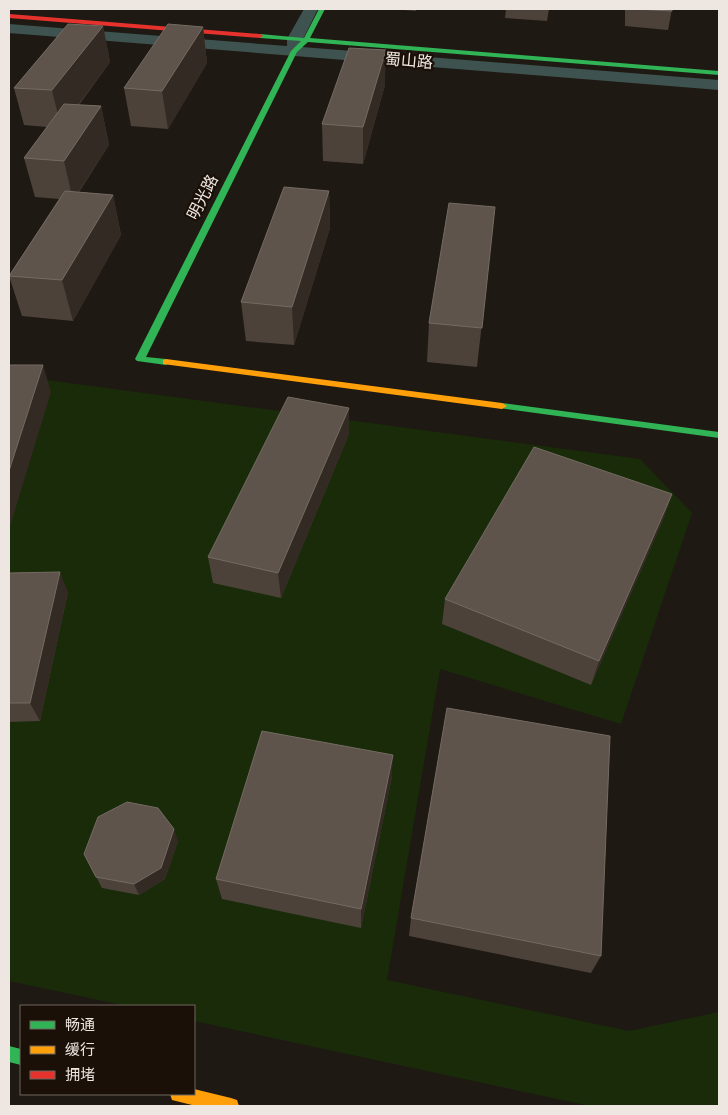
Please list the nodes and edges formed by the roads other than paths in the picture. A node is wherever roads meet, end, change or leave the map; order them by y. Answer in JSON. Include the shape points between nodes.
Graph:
{"nodes":[{"id":1,"x":311,"y":9,"type":"edge"},
{"id":2,"x":322,"y":9,"type":"edge"},
{"id":3,"x":9,"y":16,"type":"edge"},
{"id":4,"x":9,"y":29,"type":"edge"},
{"id":5,"x":298,"y":43,"type":"junction"},
{"id":6,"x":719,"y":72,"type":"edge"},
{"id":7,"x":719,"y":85,"type":"edge"},
{"id":8,"x":719,"y":434,"type":"edge"},
{"id":9,"x":182,"y":1095,"type":"edge"},
{"id":10,"x":231,"y":1106,"type":"edge"}],
"edges":[{"from":1,"to":5,"type":"street","name":"明光路"},
{"from":2,"to":5,"type":"street","name":"明光路"},
{"from":3,"to":5,"type":"street","name":"蜀山路"},
{"from":4,"to":5,"type":"street","name":"蜀山路"},
{"from":5,"to":6,"type":"street","name":"蜀山路"},
{"from":5,"to":7,"type":"street","name":"蜀山路"},
{"from":5,"to":8,"type":"street","name":"明光路","via":[[140,359]]},
{"from":9,"to":10,"type":"street"}]}
